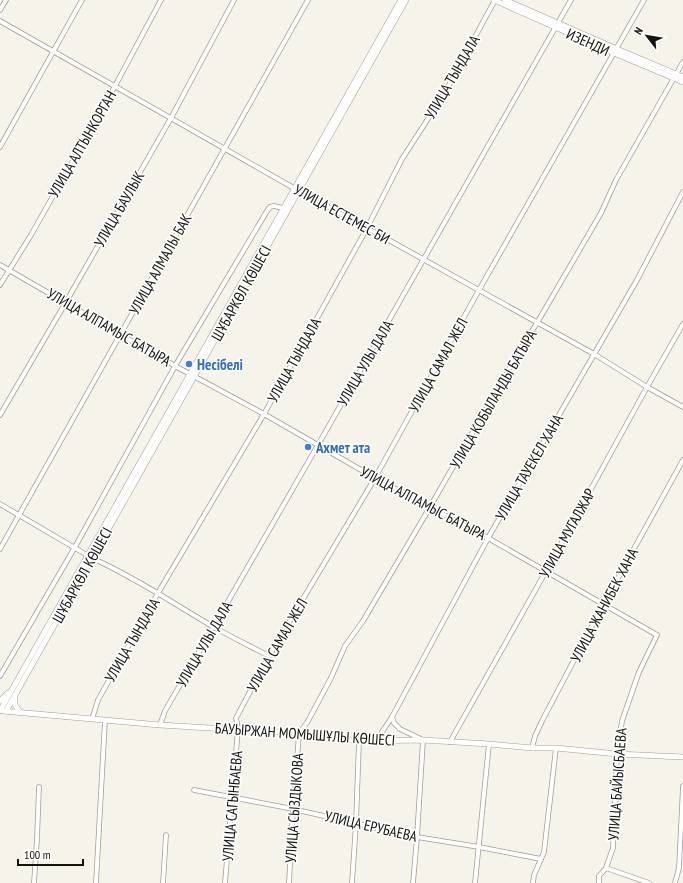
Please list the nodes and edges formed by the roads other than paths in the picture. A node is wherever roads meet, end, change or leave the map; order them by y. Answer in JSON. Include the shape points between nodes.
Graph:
{"nodes":[{"id":1,"x":6,"y":0,"type":"edge"},
{"id":2,"x":82,"y":0,"type":"edge"},
{"id":3,"x":161,"y":0,"type":"edge"},
{"id":4,"x":234,"y":0,"type":"edge"},
{"id":5,"x":308,"y":0,"type":"edge"},
{"id":6,"x":401,"y":0,"type":"edge"},
{"id":7,"x":406,"y":0,"type":"edge"},
{"id":8,"x":495,"y":0,"type":"edge"},
{"id":9,"x":505,"y":0,"type":"edge"},
{"id":10,"x":571,"y":0,"type":"edge"},
{"id":11,"x":644,"y":0,"type":"edge"},
{"id":12,"x":0,"y":10,"type":"edge"},
{"id":13,"x":0,"y":22,"type":"edge"},
{"id":14,"x":557,"y":25,"type":"junction"},
{"id":15,"x":616,"y":51,"type":"junction"},
{"id":16,"x":53,"y":52,"type":"junction"},
{"id":17,"x":683,"y":62,"type":"edge"},
{"id":18,"x":675,"y":76,"type":"junction"},
{"id":19,"x":683,"y":77,"type":"edge"},
{"id":20,"x":683,"y":82,"type":"edge"},
{"id":21,"x":115,"y":86,"type":"junction"},
{"id":22,"x":171,"y":118,"type":"junction"},
{"id":23,"x":0,"y":147,"type":"edge"},
{"id":24,"x":225,"y":148,"type":"junction"},
{"id":25,"x":296,"y":189,"type":"junction"},
{"id":26,"x":683,"y":192,"type":"edge"},
{"id":27,"x":283,"y":208,"type":"junction"},
{"id":28,"x":367,"y":228,"type":"junction"},
{"id":29,"x":424,"y":259,"type":"junction"},
{"id":30,"x":0,"y":265,"type":"edge"},
{"id":31,"x":9,"y":269,"type":"junction"},
{"id":32,"x":0,"y":285,"type":"edge"},
{"id":33,"x":479,"y":290,"type":"junction"},
{"id":34,"x":66,"y":302,"type":"junction"},
{"id":35,"x":538,"y":323,"type":"junction"},
{"id":36,"x":683,"y":324,"type":"edge"},
{"id":37,"x":120,"y":334,"type":"junction"},
{"id":38,"x":594,"y":354,"type":"junction"},
{"id":39,"x":175,"y":366,"type":"junction"},
{"id":40,"x":192,"y":375,"type":"junction"},
{"id":41,"x":647,"y":387,"type":"junction"},
{"id":42,"x":683,"y":407,"type":"edge"},
{"id":43,"x":264,"y":414,"type":"junction"},
{"id":44,"x":0,"y":415,"type":"edge"},
{"id":45,"x":318,"y":445,"type":"junction"},
{"id":46,"x":683,"y":460,"type":"edge"},
{"id":47,"x":375,"y":478,"type":"junction"},
{"id":48,"x":0,"y":504,"type":"edge"},
{"id":49,"x":430,"y":507,"type":"junction"},
{"id":50,"x":19,"y":515,"type":"junction"},
{"id":51,"x":488,"y":538,"type":"junction"},
{"id":52,"x":75,"y":547,"type":"junction"},
{"id":53,"x":0,"y":549,"type":"edge"},
{"id":54,"x":90,"y":556,"type":"junction"},
{"id":55,"x":546,"y":571,"type":"junction"},
{"id":56,"x":158,"y":593,"type":"junction"},
{"id":57,"x":603,"y":605,"type":"junction"},
{"id":58,"x":214,"y":627,"type":"junction"},
{"id":59,"x":657,"y":635,"type":"joint"},
{"id":60,"x":269,"y":656,"type":"junction"},
{"id":61,"x":0,"y":676,"type":"edge"},
{"id":62,"x":14,"y":686,"type":"junction"},
{"id":63,"x":16,"y":693,"type":"junction"},
{"id":64,"x":0,"y":701,"type":"edge"},
{"id":65,"x":2,"y":711,"type":"edge"},
{"id":66,"x":20,"y":712,"type":"junction"},
{"id":67,"x":392,"y":717,"type":"junction"},
{"id":68,"x":92,"y":719,"type":"junction"},
{"id":69,"x":105,"y":720,"type":"junction"},
{"id":70,"x":160,"y":725,"type":"junction"},
{"id":71,"x":238,"y":730,"type":"junction"},
{"id":72,"x":299,"y":734,"type":"junction"},
{"id":73,"x":423,"y":740,"type":"junction"},
{"id":74,"x":359,"y":741,"type":"junction"},
{"id":75,"x":376,"y":741,"type":"junction"},
{"id":76,"x":450,"y":742,"type":"junction"},
{"id":77,"x":490,"y":744,"type":"junction"},
{"id":78,"x":532,"y":748,"type":"junction"},
{"id":79,"x":556,"y":748,"type":"junction"},
{"id":80,"x":617,"y":754,"type":"junction"},
{"id":81,"x":683,"y":757,"type":"edge"},
{"id":82,"x":683,"y":786,"type":"edge"},
{"id":83,"x":39,"y":787,"type":"dead end"},
{"id":84,"x":194,"y":790,"type":"dead end"},
{"id":85,"x":232,"y":798,"type":"junction"},
{"id":86,"x":293,"y":809,"type":"junction"},
{"id":87,"x":356,"y":824,"type":"junction"},
{"id":88,"x":166,"y":835,"type":"dead end"},
{"id":89,"x":417,"y":837,"type":"junction"},
{"id":90,"x":479,"y":847,"type":"junction"},
{"id":91,"x":541,"y":859,"type":"junction"},
{"id":92,"x":606,"y":868,"type":"junction"},
{"id":93,"x":34,"y":883,"type":"edge"},
{"id":94,"x":96,"y":883,"type":"edge"},
{"id":95,"x":164,"y":883,"type":"edge"},
{"id":96,"x":225,"y":883,"type":"edge"},
{"id":97,"x":289,"y":883,"type":"edge"},
{"id":98,"x":352,"y":883,"type":"edge"},
{"id":99,"x":413,"y":883,"type":"edge"},
{"id":100,"x":475,"y":883,"type":"edge"},
{"id":101,"x":533,"y":883,"type":"edge"},
{"id":102,"x":599,"y":883,"type":"edge"},
{"id":103,"x":649,"y":883,"type":"edge"},
{"id":104,"x":675,"y":883,"type":"edge"}],
"edges":[{"from":1,"to":12,"type":"street"},
{"from":2,"to":16,"type":"street"},
{"from":3,"to":21,"type":"street","name":"УЛИЦА АЛТЫНКОРГАН"},
{"from":4,"to":22,"type":"street","name":"УЛИЦА БАУЛЫК"},
{"from":5,"to":24,"type":"street","name":"УЛИЦА АЛМАЛЫ БАК"},
{"from":6,"to":25,"type":"street","name":"ШҰБАРКӨЛ КӨШЕСІ"},
{"from":7,"to":25,"type":"street","name":"ШҰБАРКӨЛ КӨШЕСІ"},
{"from":8,"to":14,"type":"street","name":"ИЗЕНДИ"},
{"from":8,"to":28,"type":"street","name":"УЛИЦА ТЫНДАЛА","via":[[444,94],[402,160]]},
{"from":9,"to":14,"type":"street","name":"ИЗЕНДИ"},
{"from":10,"to":14,"type":"street","name":"УЛИЦА УЛЫ ДАЛА"},
{"from":11,"to":15,"type":"street","name":"УЛИЦА САМАЛ ЖЕЛ"},
{"from":13,"to":16,"type":"street","name":"УЛИЦА ЕСТЕМЕС БИ"},
{"from":14,"to":15,"type":"street","name":"ИЗЕНДИ"},
{"from":14,"to":29,"type":"street","name":"УЛИЦА УЛЫ ДАЛА"},
{"from":15,"to":18,"type":"street","name":"ИЗЕНДИ"},
{"from":15,"to":33,"type":"street","name":"УЛИЦА САМАЛ ЖЕЛ"},
{"from":16,"to":21,"type":"street","name":"УЛИЦА ЕСТЕМЕС БИ"},
{"from":16,"to":23,"type":"street"},
{"from":17,"to":18,"type":"street","name":"УЛИЦА КОБЫЛАНДЫ БАТЫРА"},
{"from":18,"to":19,"type":"street","name":"ИЗЕНДИ"},
{"from":18,"to":20,"type":"street","name":"ИЗЕНДИ"},
{"from":18,"to":35,"type":"street","name":"УЛИЦА КОБЫЛАНДЫ БАТЫРА"},
{"from":21,"to":22,"type":"street","name":"УЛИЦА ЕСТЕМЕС БИ"},
{"from":21,"to":31,"type":"street","name":"УЛИЦА АЛТЫНКОРГАН"},
{"from":22,"to":24,"type":"street","name":"УЛИЦА ЕСТЕМЕС БИ"},
{"from":22,"to":34,"type":"street","name":"УЛИЦА БАУЛЫК"},
{"from":24,"to":25,"type":"street","name":"УЛИЦА ЕСТЕМЕС БИ"},
{"from":24,"to":37,"type":"street","name":"УЛИЦА АЛМАЛЫ БАК"},
{"from":25,"to":27,"type":"street","name":"ШҰБАРКӨЛ КӨШЕСІ"},
{"from":25,"to":28,"type":"street","name":"УЛИЦА ЕСТЕМЕС БИ"},
{"from":25,"to":40,"type":"street","name":"ШҰБАРКӨЛ КӨШЕСІ"},
{"from":26,"to":38,"type":"street","name":"УЛИЦА ТАУЕКЕЛ ХАНА","via":[[637,280]]},
{"from":27,"to":39,"type":"street","name":"ШҰБАРКӨЛ КӨШЕСІ","via":[[270,207]]},
{"from":27,"to":40,"type":"street","name":"ШҰБАРКӨЛ КӨШЕСІ"},
{"from":28,"to":29,"type":"street","name":"УЛИЦА ЕСТЕМЕС БИ"},
{"from":28,"to":43,"type":"street","name":"УЛИЦА ТЫНДАЛА"},
{"from":29,"to":33,"type":"street","name":"УЛИЦА ЕСТЕМЕС БИ"},
{"from":29,"to":45,"type":"street","name":"УЛИЦА УЛЫ ДАЛА"},
{"from":30,"to":31,"type":"street","name":"УЛИЦА АЛПАМЫС БАТЫРА"},
{"from":31,"to":32,"type":"street","name":"УЛИЦА АЛТЫНКОРГАН"},
{"from":31,"to":34,"type":"street","name":"УЛИЦА АЛПАМЫС БАТЫРА"},
{"from":33,"to":35,"type":"street","name":"УЛИЦА ЕСТЕМЕС БИ"},
{"from":33,"to":47,"type":"street","name":"УЛИЦА САМАЛ ЖЕЛ"},
{"from":34,"to":37,"type":"street","name":"УЛИЦА АЛПАМЫС БАТЫРА"},
{"from":34,"to":44,"type":"street","name":"УЛИЦА БАУЛЫК"},
{"from":35,"to":38,"type":"street","name":"УЛИЦА ЕСТЕМЕС БИ"},
{"from":35,"to":49,"type":"street","name":"УЛИЦА КОБЫЛАНДЫ БАТЫРА","via":[[521,348]]},
{"from":36,"to":41,"type":"street","name":"УЛИЦА МУГАЛЖАР"},
{"from":37,"to":39,"type":"street","name":"УЛИЦА АЛПАМЫС БАТЫРА"},
{"from":37,"to":50,"type":"street","name":"УЛИЦА АЛМАЛЫ БАК"},
{"from":38,"to":41,"type":"street","name":"УЛИЦА ЕСТЕМЕС БИ"},
{"from":38,"to":51,"type":"street","name":"УЛИЦА ТАУЕКЕЛ ХАНА"},
{"from":39,"to":40,"type":"street","name":"УЛИЦА АЛПАМЫС БАТЫРА"},
{"from":39,"to":52,"type":"street","name":"ШҰБАРКӨЛ КӨШЕСІ"},
{"from":40,"to":43,"type":"street","name":"УЛИЦА АЛПАМЫС БАТЫРА"},
{"from":40,"to":54,"type":"street","name":"ШҰБАРКӨЛ КӨШЕСІ"},
{"from":41,"to":42,"type":"street","name":"УЛИЦА ЕСТЕМЕС БИ"},
{"from":41,"to":55,"type":"street","name":"УЛИЦА МУГАЛЖАР"},
{"from":43,"to":45,"type":"street","name":"УЛИЦА АЛПАМЫС БАТЫРА"},
{"from":43,"to":56,"type":"street","name":"УЛИЦА ТЫНДАЛА"},
{"from":45,"to":47,"type":"street","name":"УЛИЦА АЛПАМЫС БАТЫРА"},
{"from":45,"to":58,"type":"street","name":"УЛИЦА УЛЫ ДАЛА"},
{"from":46,"to":57,"type":"street","name":"УЛИЦА ЖАНИБЕК ХАНА"},
{"from":47,"to":49,"type":"street","name":"УЛИЦА АЛПАМЫС БАТЫРА"},
{"from":47,"to":60,"type":"street","name":"УЛИЦА САМАЛ ЖЕЛ"},
{"from":48,"to":50,"type":"street"},
{"from":49,"to":51,"type":"street","name":"УЛИЦА АЛПАМЫС БАТЫРА"},
{"from":49,"to":72,"type":"street","name":"УЛИЦА КОБЫЛАНДЫ БАТЫРА","via":[[363,621],[345,646],[331,678]]},
{"from":50,"to":52,"type":"street"},
{"from":50,"to":53,"type":"street","name":"УЛИЦА АЛМАЛЫ БАК"},
{"from":51,"to":55,"type":"street","name":"УЛИЦА АЛПАМЫС БАТЫРА"},
{"from":51,"to":67,"type":"street","name":"УЛИЦА ТАУЕКЕЛ ХАНА"},
{"from":52,"to":54,"type":"street"},
{"from":52,"to":61,"type":"street","name":"ШҰБАРКӨЛ КӨШЕСІ"},
{"from":54,"to":56,"type":"street"},
{"from":54,"to":62,"type":"street","name":"ШҰБАРКӨЛ КӨШЕСІ"},
{"from":54,"to":63,"type":"street","name":"ШҰБАРКӨЛ КӨШЕСІ"},
{"from":55,"to":57,"type":"street","name":"УЛИЦА АЛПАМЫС БАТЫРА"},
{"from":55,"to":76,"type":"street","name":"УЛИЦА МУГАЛЖАР"},
{"from":56,"to":58,"type":"street"},
{"from":56,"to":68,"type":"street","name":"УЛИЦА ТЫНДАЛА","via":[[98,700]]},
{"from":57,"to":59,"type":"street","name":"УЛИЦА АЛПАМЫС БАТЫРА"},
{"from":57,"to":78,"type":"street","name":"УЛИЦА ЖАНИБЕК ХАНА","via":[[542,721]]},
{"from":58,"to":60,"type":"street"},
{"from":58,"to":70,"type":"street","name":"УЛИЦА УЛЫ ДАЛА","via":[[165,711]]},
{"from":59,"to":80,"type":"street","name":"УЛИЦА БАЙЫСБАЕВА","via":[[639,672],[622,721]]},
{"from":60,"to":71,"type":"street","name":"УЛИЦА САМАЛ ЖЕЛ","via":[[236,718]]},
{"from":62,"to":64,"type":"street"},
{"from":62,"to":65,"type":"street","name":"ШҰБАРКӨЛ КӨШЕСІ"},
{"from":63,"to":65,"type":"street","name":"ШҰБАРКӨЛ КӨШЕСІ"},
{"from":63,"to":66,"type":"street","via":[[15,705]]},
{"from":65,"to":66,"type":"street","name":"БАУЫРЖАН МОМЫШҰЛЫ КӨШЕСІ"},
{"from":66,"to":68,"type":"street","name":"БАУЫРЖАН МОМЫШҰЛЫ КӨШЕСІ"},
{"from":67,"to":73,"type":"street","via":[[400,730]]},
{"from":67,"to":75,"type":"street","name":"УЛИЦА ТАУЕКЕЛ ХАНА"},
{"from":68,"to":69,"type":"street","name":"БАУЫРЖАН МОМЫШҰЛЫ КӨШЕСІ"},
{"from":69,"to":70,"type":"street","name":"БАУЫРЖАН МОМЫШҰЛЫ КӨШЕСІ"},
{"from":69,"to":94,"type":"street"},
{"from":70,"to":71,"type":"street","name":"БАУЫРЖАН МОМЫШҰЛЫ КӨШЕСІ"},
{"from":71,"to":72,"type":"street","name":"БАУЫРЖАН МОМЫШҰЛЫ КӨШЕСІ"},
{"from":71,"to":85,"type":"street","name":"УЛИЦА САГЫНБАЕВА"},
{"from":72,"to":74,"type":"street","name":"БАУЫРЖАН МОМЫШҰЛЫ КӨШЕСІ"},
{"from":72,"to":86,"type":"street","name":"УЛИЦА СЫЗДЫКОВА"},
{"from":73,"to":75,"type":"street","name":"БАУЫРЖАН МОМЫШҰЛЫ КӨШЕСІ"},
{"from":73,"to":76,"type":"street","name":"БАУЫРЖАН МОМЫШҰЛЫ КӨШЕСІ"},
{"from":73,"to":89,"type":"street"},
{"from":74,"to":75,"type":"street","name":"БАУЫРЖАН МОМЫШҰЛЫ КӨШЕСІ"},
{"from":74,"to":87,"type":"street"},
{"from":76,"to":77,"type":"street","name":"БАУЫРЖАН МОМЫШҰЛЫ КӨШЕСІ"},
{"from":77,"to":78,"type":"street","name":"БАУЫРЖАН МОМЫШҰЛЫ КӨШЕСІ"},
{"from":77,"to":90,"type":"street"},
{"from":78,"to":79,"type":"street","name":"БАУЫРЖАН МОМЫШҰЛЫ КӨШЕСІ"},
{"from":79,"to":80,"type":"street","name":"БАУЫРЖАН МОМЫШҰЛЫ КӨШЕСІ"},
{"from":79,"to":91,"type":"street","via":[[544,852]]},
{"from":80,"to":81,"type":"street","name":"БАУЫРЖАН МОМЫШҰЛЫ КӨШЕСІ"},
{"from":80,"to":92,"type":"street","name":"УЛИЦА БАЙЫСБАЕВА","via":[[613,848]]},
{"from":82,"to":104,"type":"street","via":[[679,868]]},
{"from":83,"to":93,"type":"street"},
{"from":84,"to":85,"type":"street","name":"УЛИЦА ЕРУБАЕВА"},
{"from":85,"to":86,"type":"street","name":"УЛИЦА ЕРУБАЕВА"},
{"from":85,"to":96,"type":"street","name":"УЛИЦА САГЫНБАЕВА"},
{"from":86,"to":87,"type":"street","name":"УЛИЦА ЕРУБАЕВА"},
{"from":86,"to":97,"type":"street","name":"УЛИЦА СЫЗДЫКОВА"},
{"from":87,"to":89,"type":"street","name":"УЛИЦА ЕРУБАЕВА"},
{"from":87,"to":98,"type":"street"},
{"from":88,"to":95,"type":"street"},
{"from":89,"to":90,"type":"street","name":"УЛИЦА ЕРУБАЕВА"},
{"from":89,"to":99,"type":"street"},
{"from":90,"to":91,"type":"street","name":"УЛИЦА ЕРУБАЕВА"},
{"from":90,"to":100,"type":"street"},
{"from":91,"to":101,"type":"street"},
{"from":92,"to":102,"type":"street","via":[[599,876]]},
{"from":92,"to":103,"type":"street"}]}
